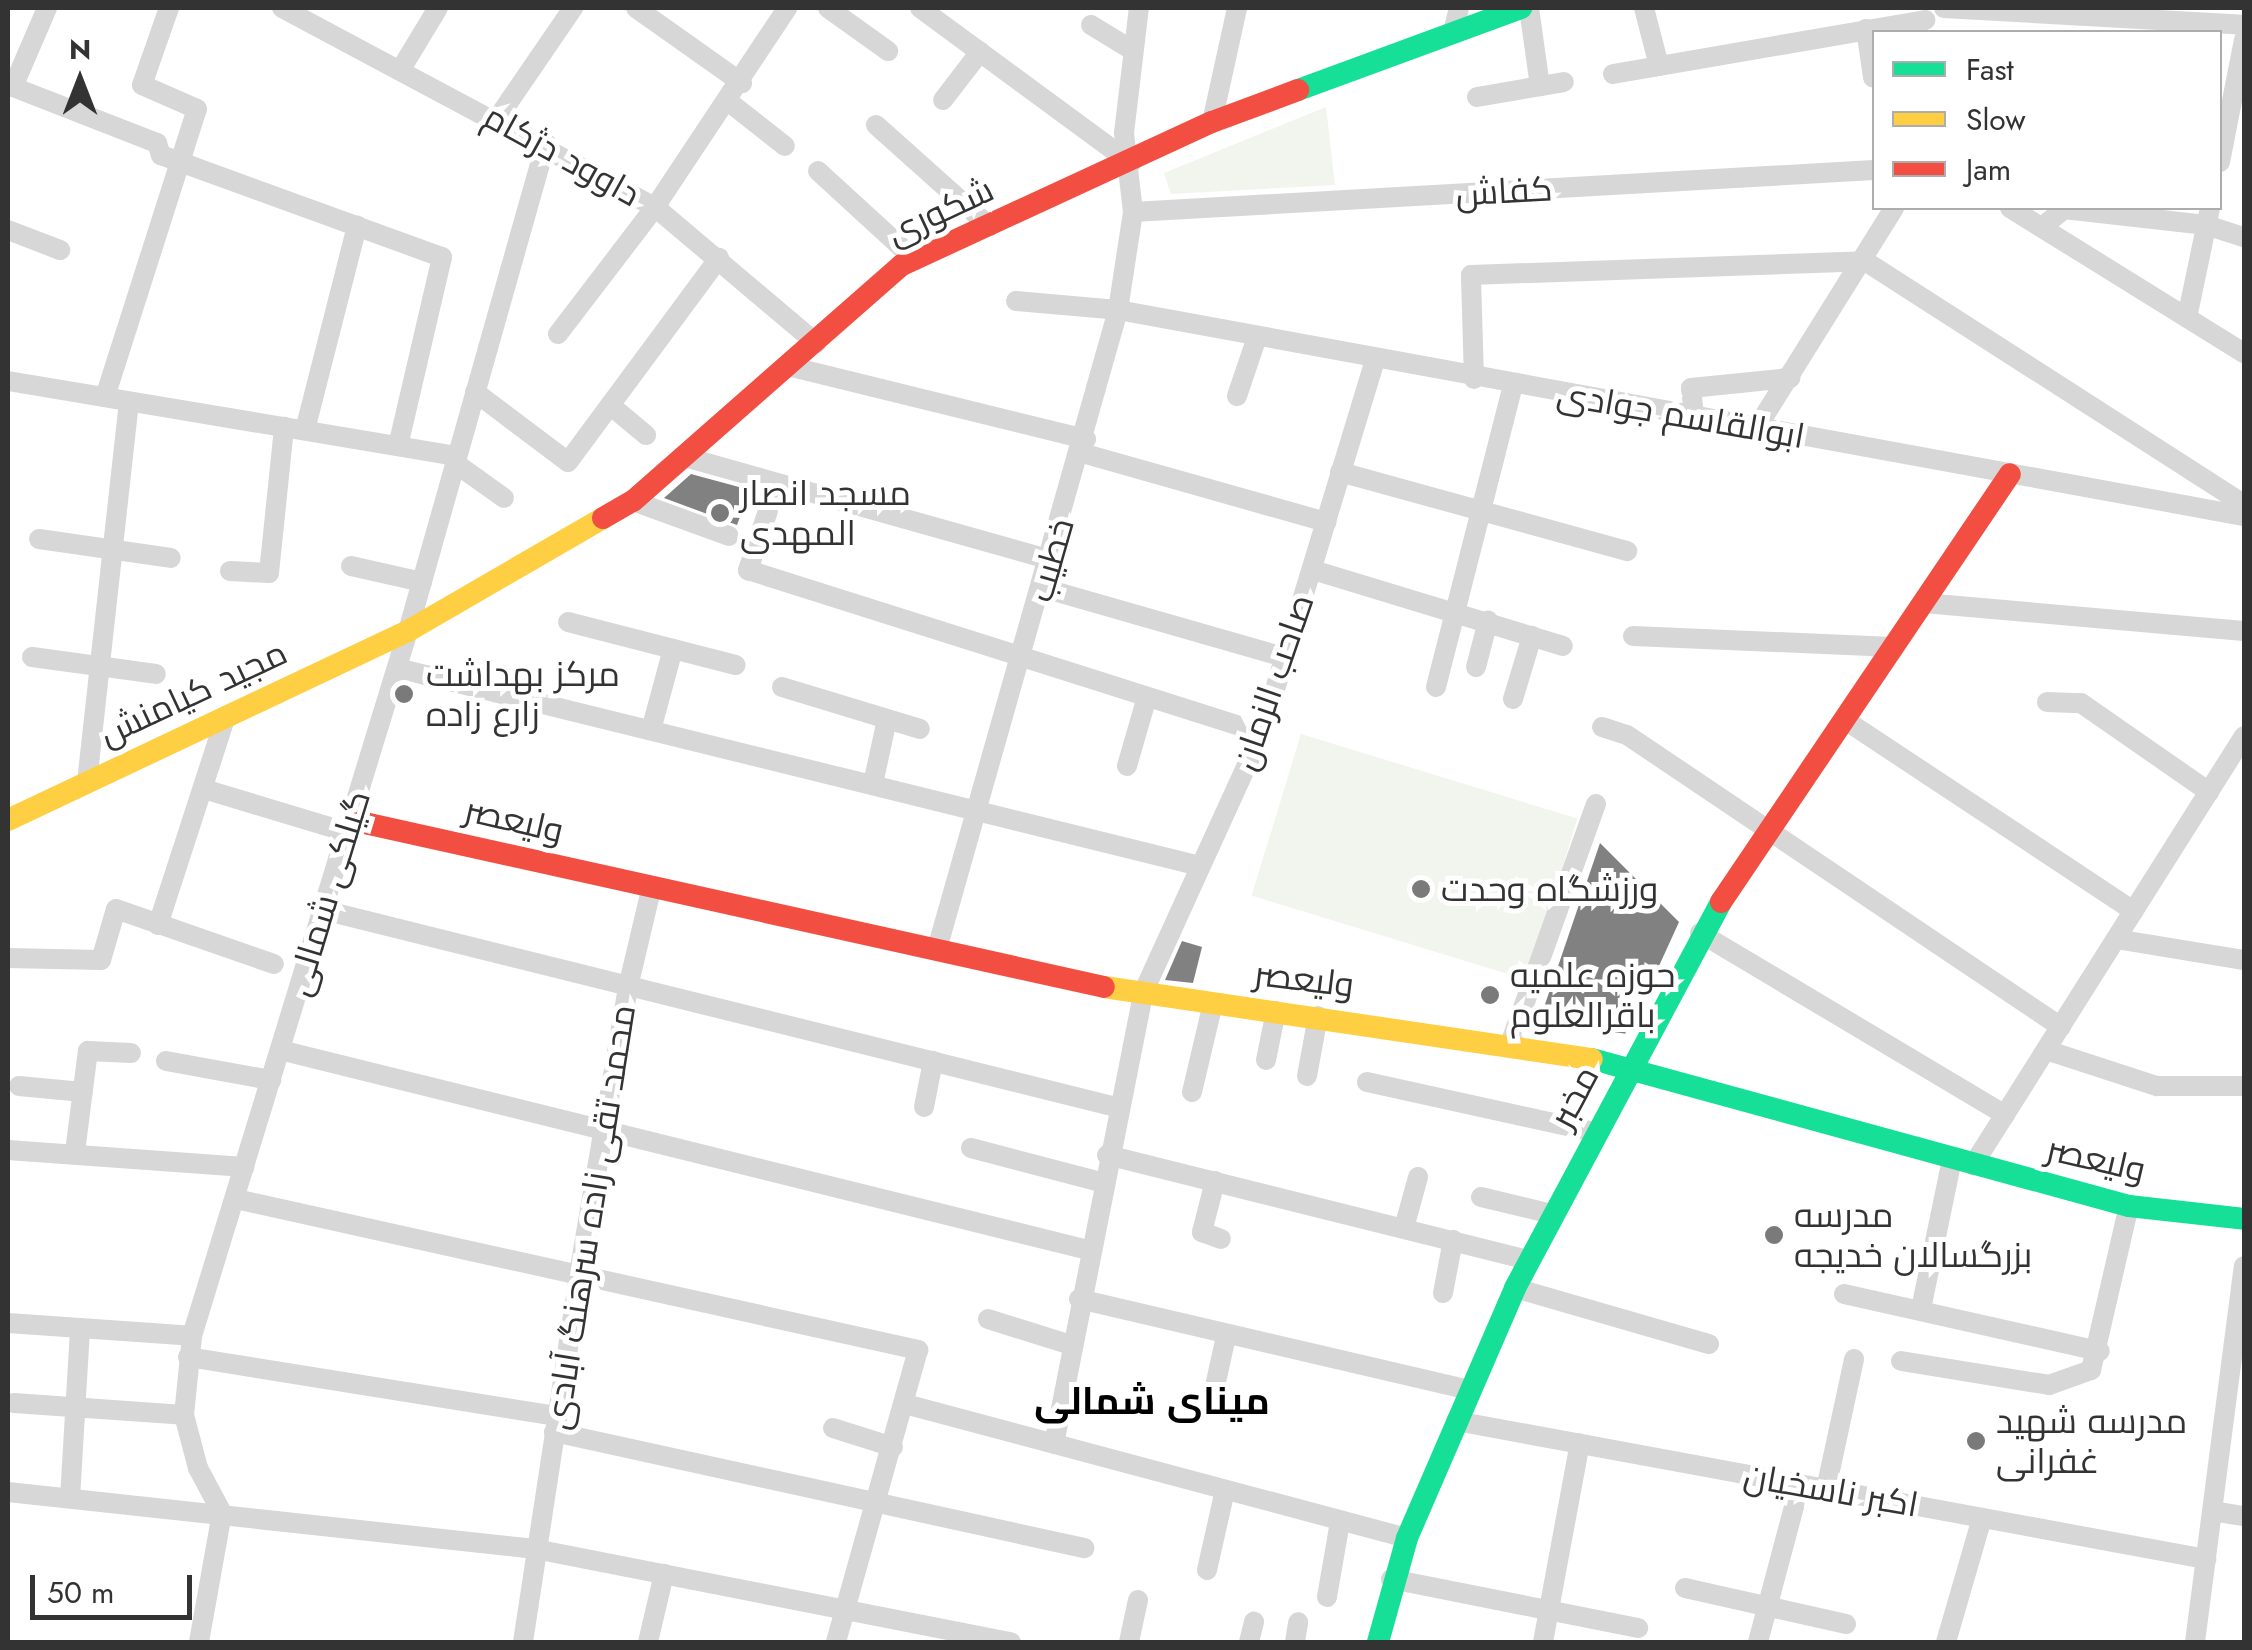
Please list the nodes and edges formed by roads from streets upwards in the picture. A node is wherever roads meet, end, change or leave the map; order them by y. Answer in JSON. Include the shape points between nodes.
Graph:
{"nodes":[{"id":1,"x":48,"y":8,"type":"edge"},
{"id":2,"x":169,"y":8,"type":"edge"},
{"id":3,"x":282,"y":8,"type":"edge"},
{"id":4,"x":438,"y":8,"type":"edge"},
{"id":5,"x":573,"y":8,"type":"edge"},
{"id":6,"x":636,"y":8,"type":"edge"},
{"id":7,"x":787,"y":8,"type":"edge"},
{"id":8,"x":828,"y":8,"type":"edge"},
{"id":9,"x":920,"y":8,"type":"edge"},
{"id":10,"x":1139,"y":8,"type":"edge"},
{"id":11,"x":1237,"y":8,"type":"edge"},
{"id":12,"x":1459,"y":8,"type":"edge"},
{"id":13,"x":1521,"y":8,"type":"edge"},
{"id":14,"x":1529,"y":8,"type":"edge"},
{"id":15,"x":1644,"y":8,"type":"edge"},
{"id":16,"x":1944,"y":8,"type":"edge"},
{"id":17,"x":1925,"y":20,"type":"edge"},
{"id":18,"x":1092,"y":25,"type":"dead end"},
{"id":19,"x":2244,"y":25,"type":"edge"},
{"id":20,"x":1866,"y":30,"type":"junction"},
{"id":21,"x":1453,"y":32,"type":"junction"},
{"id":22,"x":2244,"y":40,"type":"edge"},
{"id":23,"x":1132,"y":50,"type":"junction"},
{"id":24,"x":888,"y":51,"type":"dead end"},
{"id":25,"x":980,"y":52,"type":"junction"},
{"id":26,"x":1872,"y":64,"type":"edge"},
{"id":27,"x":1659,"y":66,"type":"junction"},
{"id":28,"x":401,"y":69,"type":"junction"},
{"id":29,"x":1613,"y":74,"type":"dead end"},
{"id":30,"x":1564,"y":82,"type":"dead end"},
{"id":31,"x":742,"y":83,"type":"junction"},
{"id":32,"x":10,"y":86,"type":"edge"},
{"id":33,"x":1540,"y":86,"type":"junction"},
{"id":34,"x":1476,"y":97,"type":"dead end"},
{"id":35,"x":943,"y":100,"type":"dead end"},
{"id":36,"x":729,"y":102,"type":"junction"},
{"id":37,"x":497,"y":118,"type":"junction"},
{"id":38,"x":1212,"y":122,"type":"junction"},
{"id":39,"x":876,"y":126,"type":"dead end"},
{"id":40,"x":546,"y":143,"type":"junction"},
{"id":41,"x":2222,"y":143,"type":"edge"},
{"id":42,"x":785,"y":146,"type":"dead end"},
{"id":43,"x":178,"y":161,"type":"junction"},
{"id":44,"x":1131,"y":164,"type":"junction"},
{"id":45,"x":1872,"y":170,"type":"edge"},
{"id":46,"x":818,"y":171,"type":"dead end"},
{"id":47,"x":655,"y":207,"type":"junction"},
{"id":48,"x":1893,"y":210,"type":"edge"},
{"id":49,"x":2013,"y":210,"type":"edge"},
{"id":50,"x":2063,"y":210,"type":"edge"},
{"id":51,"x":2085,"y":210,"type":"edge"},
{"id":52,"x":1133,"y":212,"type":"junction"},
{"id":53,"x":2208,"y":216,"type":"edge"},
{"id":54,"x":357,"y":226,"type":"junction"},
{"id":55,"x":989,"y":226,"type":"junction"},
{"id":56,"x":2042,"y":227,"type":"junction"},
{"id":57,"x":8,"y":230,"type":"edge"},
{"id":58,"x":2244,"y":237,"type":"edge"},
{"id":59,"x":60,"y":250,"type":"dead end"},
{"id":60,"x":719,"y":258,"type":"junction"},
{"id":61,"x":915,"y":260,"type":"junction"},
{"id":62,"x":1865,"y":261,"type":"junction"},
{"id":63,"x":1016,"y":301,"type":"dead end"},
{"id":64,"x":1118,"y":310,"type":"junction"},
{"id":65,"x":2187,"y":318,"type":"junction"},
{"id":66,"x":558,"y":334,"type":"dead end"},
{"id":67,"x":1256,"y":340,"type":"junction"},
{"id":68,"x":816,"y":343,"type":"junction"},
{"id":69,"x":2244,"y":353,"type":"edge"},
{"id":70,"x":1375,"y":361,"type":"junction"},
{"id":71,"x":788,"y":366,"type":"junction"},
{"id":72,"x":1790,"y":378,"type":"junction"},
{"id":73,"x":1474,"y":379,"type":"junction"},
{"id":74,"x":8,"y":380,"type":"edge"},
{"id":75,"x":1513,"y":386,"type":"junction"},
{"id":76,"x":476,"y":392,"type":"junction"},
{"id":77,"x":1237,"y":396,"type":"dead end"},
{"id":78,"x":105,"y":397,"type":"junction"},
{"id":79,"x":130,"y":402,"type":"junction"},
{"id":80,"x":610,"y":405,"type":"junction"},
{"id":81,"x":1694,"y":416,"type":"junction"},
{"id":82,"x":294,"y":428,"type":"junction"},
{"id":83,"x":1756,"y":429,"type":"junction"},
{"id":84,"x":646,"y":435,"type":"dead end"},
{"id":85,"x":398,"y":446,"type":"junction"},
{"id":86,"x":1084,"y":446,"type":"junction"},
{"id":87,"x":685,"y":457,"type":"junction"},
{"id":88,"x":456,"y":460,"type":"junction"},
{"id":89,"x":1340,"y":472,"type":"junction"},
{"id":90,"x":2010,"y":474,"type":"junction"},
{"id":91,"x":776,"y":487,"type":"junction"},
{"id":92,"x":504,"y":498,"type":"dead end"},
{"id":93,"x":633,"y":501,"type":"junction"},
{"id":94,"x":2244,"y":504,"type":"edge"},
{"id":95,"x":1483,"y":512,"type":"junction"},
{"id":96,"x":2244,"y":516,"type":"edge"},
{"id":97,"x":1326,"y":522,"type":"junction"},
{"id":98,"x":728,"y":536,"type":"dead end"},
{"id":99,"x":39,"y":539,"type":"dead end"},
{"id":100,"x":113,"y":549,"type":"junction"},
{"id":101,"x":1626,"y":551,"type":"dead end"},
{"id":102,"x":171,"y":558,"type":"dead end"},
{"id":103,"x":1052,"y":560,"type":"junction"},
{"id":104,"x":351,"y":566,"type":"dead end"},
{"id":105,"x":1312,"y":570,"type":"junction"},
{"id":106,"x":230,"y":571,"type":"dead end"},
{"id":107,"x":422,"y":582,"type":"junction"},
{"id":108,"x":1043,"y":588,"type":"junction"},
{"id":109,"x":1924,"y":603,"type":"junction"},
{"id":110,"x":1457,"y":611,"type":"junction"},
{"id":111,"x":1488,"y":621,"type":"junction"},
{"id":112,"x":568,"y":622,"type":"dead end"},
{"id":113,"x":408,"y":631,"type":"junction"},
{"id":114,"x":2244,"y":631,"type":"edge"},
{"id":115,"x":1532,"y":636,"type":"junction"},
{"id":116,"x":1633,"y":636,"type":"dead end"},
{"id":117,"x":1563,"y":646,"type":"dead end"},
{"id":118,"x":1894,"y":647,"type":"junction"},
{"id":119,"x":673,"y":649,"type":"junction"},
{"id":120,"x":32,"y":657,"type":"dead end"},
{"id":121,"x":1287,"y":658,"type":"junction"},
{"id":122,"x":1022,"y":662,"type":"junction"},
{"id":123,"x":100,"y":665,"type":"junction"},
{"id":124,"x":736,"y":665,"type":"dead end"},
{"id":125,"x":1476,"y":667,"type":"dead end"},
{"id":126,"x":397,"y":668,"type":"junction"},
{"id":127,"x":156,"y":674,"type":"dead end"},
{"id":128,"x":782,"y":687,"type":"dead end"},
{"id":129,"x":1436,"y":687,"type":"dead end"},
{"id":130,"x":1513,"y":699,"type":"dead end"},
{"id":131,"x":1146,"y":700,"type":"junction"},
{"id":132,"x":2047,"y":702,"type":"dead end"},
{"id":133,"x":226,"y":716,"type":"junction"},
{"id":134,"x":887,"y":719,"type":"junction"},
{"id":135,"x":1845,"y":720,"type":"junction"},
{"id":136,"x":1240,"y":726,"type":"dead end"},
{"id":137,"x":1602,"y":727,"type":"dead end"},
{"id":138,"x":651,"y":730,"type":"junction"},
{"id":139,"x":920,"y":730,"type":"dead end"},
{"id":140,"x":2244,"y":736,"type":"edge"},
{"id":141,"x":1128,"y":766,"type":"dead end"},
{"id":142,"x":87,"y":782,"type":"junction"},
{"id":143,"x":873,"y":784,"type":"junction"},
{"id":144,"x":204,"y":789,"type":"junction"},
{"id":145,"x":2209,"y":792,"type":"junction"},
{"id":146,"x":1596,"y":804,"type":"dead end"},
{"id":147,"x":978,"y":809,"type":"junction"},
{"id":148,"x":8,"y":820,"type":"edge"},
{"id":149,"x":348,"y":826,"type":"junction"},
{"id":150,"x":1768,"y":834,"type":"junction"},
{"id":151,"x":1200,"y":866,"type":"junction"},
{"id":152,"x":652,"y":886,"type":"junction"},
{"id":153,"x":323,"y":910,"type":"junction"},
{"id":154,"x":2134,"y":912,"type":"junction"},
{"id":155,"x":158,"y":925,"type":"junction"},
{"id":156,"x":1700,"y":933,"type":"junction"},
{"id":157,"x":2116,"y":938,"type":"junction"},
{"id":158,"x":937,"y":950,"type":"junction"},
{"id":159,"x":8,"y":958,"type":"edge"},
{"id":160,"x":2244,"y":960,"type":"edge"},
{"id":161,"x":274,"y":964,"type":"dead end"},
{"id":162,"x":629,"y":983,"type":"junction"},
{"id":163,"x":1143,"y":992,"type":"junction"},
{"id":164,"x":1213,"y":1003,"type":"junction"},
{"id":165,"x":1276,"y":1010,"type":"junction"},
{"id":166,"x":1318,"y":1016,"type":"junction"},
{"id":167,"x":2061,"y":1026,"type":"junction"},
{"id":168,"x":1510,"y":1044,"type":"junction"},
{"id":169,"x":280,"y":1050,"type":"junction"},
{"id":170,"x":2046,"y":1050,"type":"junction"},
{"id":171,"x":131,"y":1053,"type":"dead end"},
{"id":172,"x":166,"y":1060,"type":"dead end"},
{"id":173,"x":1266,"y":1060,"type":"dead end"},
{"id":174,"x":934,"y":1061,"type":"junction"},
{"id":175,"x":1631,"y":1066,"type":"junction"},
{"id":176,"x":1307,"y":1076,"type":"dead end"},
{"id":177,"x":271,"y":1080,"type":"junction"},
{"id":178,"x":1367,"y":1082,"type":"dead end"},
{"id":179,"x":19,"y":1086,"type":"dead end"},
{"id":180,"x":2244,"y":1086,"type":"edge"},
{"id":181,"x":83,"y":1092,"type":"junction"},
{"id":182,"x":1192,"y":1092,"type":"dead end"},
{"id":183,"x":1116,"y":1106,"type":"junction"},
{"id":184,"x":924,"y":1107,"type":"dead end"},
{"id":185,"x":2005,"y":1115,"type":"junction"},
{"id":186,"x":604,"y":1130,"type":"junction"},
{"id":187,"x":1595,"y":1132,"type":"junction"},
{"id":188,"x":971,"y":1148,"type":"dead end"},
{"id":189,"x":8,"y":1150,"type":"edge"},
{"id":190,"x":75,"y":1152,"type":"junction"},
{"id":191,"x":1107,"y":1155,"type":"junction"},
{"id":192,"x":1963,"y":1162,"type":"junction"},
{"id":193,"x":244,"y":1167,"type":"junction"},
{"id":194,"x":1418,"y":1177,"type":"dead end"},
{"id":195,"x":1102,"y":1182,"type":"junction"},
{"id":196,"x":1214,"y":1182,"type":"junction"},
{"id":197,"x":1481,"y":1197,"type":"dead end"},
{"id":198,"x":236,"y":1199,"type":"junction"},
{"id":199,"x":2128,"y":1206,"type":"junction"},
{"id":200,"x":1552,"y":1214,"type":"junction"},
{"id":201,"x":2244,"y":1220,"type":"edge"},
{"id":202,"x":1404,"y":1228,"type":"junction"},
{"id":203,"x":1221,"y":1239,"type":"dead end"},
{"id":204,"x":1452,"y":1240,"type":"junction"},
{"id":205,"x":1088,"y":1250,"type":"junction"},
{"id":206,"x":1529,"y":1260,"type":"junction"},
{"id":207,"x":579,"y":1274,"type":"junction"},
{"id":208,"x":2244,"y":1278,"type":"edge"},
{"id":209,"x":1516,"y":1288,"type":"junction"},
{"id":210,"x":1444,"y":1292,"type":"dead end"},
{"id":211,"x":1844,"y":1294,"type":"dead end"},
{"id":212,"x":1079,"y":1300,"type":"junction"},
{"id":213,"x":1920,"y":1309,"type":"junction"},
{"id":214,"x":988,"y":1319,"type":"dead end"},
{"id":215,"x":8,"y":1324,"type":"edge"},
{"id":216,"x":80,"y":1328,"type":"junction"},
{"id":217,"x":1226,"y":1336,"type":"junction"},
{"id":218,"x":1709,"y":1344,"type":"dead end"},
{"id":219,"x":1071,"y":1345,"type":"junction"},
{"id":220,"x":190,"y":1346,"type":"junction"},
{"id":221,"x":2100,"y":1351,"type":"junction"},
{"id":222,"x":1854,"y":1359,"type":"dead end"},
{"id":223,"x":1901,"y":1361,"type":"dead end"},
{"id":224,"x":2238,"y":1362,"type":"edge"},
{"id":225,"x":1470,"y":1390,"type":"junction"},
{"id":226,"x":14,"y":1403,"type":"dead end"},
{"id":227,"x":906,"y":1404,"type":"junction"},
{"id":228,"x":75,"y":1407,"type":"junction"},
{"id":229,"x":1210,"y":1409,"type":"dead end"},
{"id":230,"x":184,"y":1415,"type":"junction"},
{"id":231,"x":1456,"y":1421,"type":"junction"},
{"id":232,"x":555,"y":1424,"type":"junction"},
{"id":233,"x":833,"y":1428,"type":"dead end"},
{"id":234,"x":1054,"y":1444,"type":"junction"},
{"id":235,"x":1580,"y":1444,"type":"junction"},
{"id":236,"x":893,"y":1448,"type":"junction"},
{"id":237,"x":1800,"y":1484,"type":"junction"},
{"id":238,"x":1826,"y":1489,"type":"junction"},
{"id":239,"x":1225,"y":1490,"type":"junction"},
{"id":240,"x":8,"y":1492,"type":"edge"},
{"id":241,"x":70,"y":1498,"type":"junction"},
{"id":242,"x":878,"y":1499,"type":"junction"},
{"id":243,"x":2212,"y":1511,"type":"junction"},
{"id":244,"x":222,"y":1513,"type":"junction"},
{"id":245,"x":2244,"y":1516,"type":"edge"},
{"id":246,"x":1982,"y":1518,"type":"junction"},
{"id":247,"x":1340,"y":1522,"type":"junction"},
{"id":248,"x":1407,"y":1538,"type":"junction"},
{"id":249,"x":1084,"y":1548,"type":"dead end"},
{"id":250,"x":536,"y":1550,"type":"junction"},
{"id":251,"x":2206,"y":1559,"type":"junction"},
{"id":252,"x":1206,"y":1570,"type":"dead end"},
{"id":253,"x":664,"y":1574,"type":"junction"},
{"id":254,"x":1391,"y":1579,"type":"junction"},
{"id":255,"x":1685,"y":1588,"type":"dead end"},
{"id":256,"x":1327,"y":1597,"type":"dead end"},
{"id":257,"x":1138,"y":1600,"type":"dead end"},
{"id":258,"x":1768,"y":1606,"type":"junction"},
{"id":259,"x":846,"y":1609,"type":"junction"},
{"id":260,"x":1548,"y":1614,"type":"junction"},
{"id":261,"x":1846,"y":1624,"type":"dead end"},
{"id":262,"x":1638,"y":1628,"type":"dead end"},
{"id":263,"x":198,"y":1642,"type":"edge"},
{"id":264,"x":523,"y":1642,"type":"edge"},
{"id":265,"x":648,"y":1642,"type":"edge"},
{"id":266,"x":836,"y":1642,"type":"edge"},
{"id":267,"x":1011,"y":1642,"type":"edge"},
{"id":268,"x":1129,"y":1642,"type":"edge"},
{"id":269,"x":1378,"y":1642,"type":"edge"},
{"id":270,"x":1543,"y":1642,"type":"edge"},
{"id":271,"x":1758,"y":1642,"type":"edge"},
{"id":272,"x":1946,"y":1642,"type":"edge"},
{"id":273,"x":2195,"y":1642,"type":"edge"}],
"edges":[{"from":1,"to":32,"type":"street"},
{"from":2,"to":43,"type":"street","via":[[142,85],[197,109]]},
{"from":3,"to":28,"type":"street","name":"داوود دژکام"},
{"from":4,"to":28,"type":"street"},
{"from":5,"to":37,"type":"street"},
{"from":6,"to":31,"type":"street"},
{"from":7,"to":31,"type":"street"},
{"from":8,"to":24,"type":"street"},
{"from":9,"to":25,"type":"street"},
{"from":10,"to":23,"type":"street","name":"خطیب"},
{"from":11,"to":38,"type":"street"},
{"from":12,"to":21,"type":"street"},
{"from":13,"to":21,"type":"street","name":"شکوری"},
{"from":14,"to":33,"type":"street"},
{"from":15,"to":27,"type":"street"},
{"from":16,"to":19,"type":"street"},
{"from":17,"to":20,"type":"street"},
{"from":18,"to":23,"type":"street"},
{"from":20,"to":26,"type":"street"},
{"from":20,"to":27,"type":"street"},
{"from":21,"to":38,"type":"street","name":"شکوری"},
{"from":22,"to":41,"type":"street"},
{"from":23,"to":44,"type":"street","name":"خطیب","via":[[1124,133]]},
{"from":25,"to":35,"type":"street"},
{"from":25,"to":44,"type":"street"},
{"from":27,"to":29,"type":"street"},
{"from":28,"to":37,"type":"street","name":"داوود دژکام"},
{"from":30,"to":33,"type":"street"},
{"from":31,"to":36,"type":"street"},
{"from":32,"to":43,"type":"street","via":[[158,143],[161,156]]},
{"from":33,"to":34,"type":"street"},
{"from":36,"to":42,"type":"street"},
{"from":36,"to":47,"type":"street"},
{"from":37,"to":40,"type":"street","name":"داوود دژکام"},
{"from":38,"to":44,"type":"street","name":"شکوری"},
{"from":39,"to":55,"type":"street"},
{"from":40,"to":47,"type":"street","name":"داوود دژکام"},
{"from":40,"to":76,"type":"street","name":"گيلکی شمالی"},
{"from":43,"to":54,"type":"street"},
{"from":43,"to":78,"type":"street"},
{"from":44,"to":52,"type":"street","name":"خطیب"},
{"from":44,"to":55,"type":"street","name":"شکوری"},
{"from":45,"to":52,"type":"street","name":"کفاش"},
{"from":46,"to":61,"type":"street"},
{"from":47,"to":60,"type":"street","name":"داوود دژکام"},
{"from":47,"to":66,"type":"street"},
{"from":48,"to":62,"type":"street"},
{"from":49,"to":56,"type":"street"},
{"from":50,"to":56,"type":"street"},
{"from":51,"to":53,"type":"street"},
{"from":52,"to":64,"type":"street","name":"خطیب"},
{"from":53,"to":58,"type":"street"},
{"from":53,"to":65,"type":"street"},
{"from":54,"to":82,"type":"street"},
{"from":54,"to":85,"type":"street","via":[[442,258]]},
{"from":55,"to":61,"type":"street","name":"شکوری"},
{"from":56,"to":65,"type":"street"},
{"from":57,"to":59,"type":"street"},
{"from":60,"to":68,"type":"street","name":"داوود دژکام"},
{"from":60,"to":80,"type":"street"},
{"from":61,"to":68,"type":"street","name":"شکوری","via":[[888,274]]},
{"from":62,"to":72,"type":"street"},
{"from":62,"to":73,"type":"street","via":[[1472,275]]},
{"from":62,"to":94,"type":"street"},
{"from":63,"to":64,"type":"street","name":"ابوالقاسم جوادی"},
{"from":64,"to":67,"type":"street","name":"ابوالقاسم جوادی"},
{"from":64,"to":86,"type":"street","name":"خطیب"},
{"from":65,"to":69,"type":"street"},
{"from":67,"to":70,"type":"street","name":"ابوالقاسم جوادی"},
{"from":67,"to":77,"type":"street"},
{"from":68,"to":71,"type":"street","name":"شکوری"},
{"from":70,"to":73,"type":"street","name":"ابوالقاسم جوادی"},
{"from":70,"to":89,"type":"street","name":"صاحب الزمان"},
{"from":71,"to":86,"type":"street"},
{"from":71,"to":87,"type":"street","name":"شکوری"},
{"from":72,"to":81,"type":"street","via":[[1690,388]]},
{"from":72,"to":83,"type":"street"},
{"from":73,"to":75,"type":"street","name":"ابوالقاسم جوادی"},
{"from":74,"to":78,"type":"street"},
{"from":75,"to":81,"type":"street","name":"ابوالقاسم جوادی"},
{"from":75,"to":95,"type":"street"},
{"from":76,"to":80,"type":"street","via":[[568,462]]},
{"from":76,"to":88,"type":"street","name":"گيلکی شمالی"},
{"from":78,"to":79,"type":"street"},
{"from":79,"to":82,"type":"street"},
{"from":79,"to":100,"type":"street"},
{"from":80,"to":84,"type":"street"},
{"from":81,"to":83,"type":"street","name":"ابوالقاسم جوادی"},
{"from":82,"to":85,"type":"street"},
{"from":82,"to":106,"type":"street","via":[[269,574]]},
{"from":83,"to":90,"type":"street","name":"ابوالقاسم جوادی"},
{"from":85,"to":88,"type":"street"},
{"from":86,"to":97,"type":"street"},
{"from":86,"to":103,"type":"street","name":"خطیب"},
{"from":87,"to":91,"type":"street"},
{"from":87,"to":93,"type":"street","name":"شکوری"},
{"from":88,"to":92,"type":"street"},
{"from":88,"to":107,"type":"street","name":"گيلکی شمالی"},
{"from":89,"to":95,"type":"street"},
{"from":89,"to":97,"type":"street","name":"صاحب الزمان"},
{"from":90,"to":96,"type":"street","name":"ابوالقاسم جوادی"},
{"from":90,"to":109,"type":"street","name":"مخبر"},
{"from":91,"to":103,"type":"street"},
{"from":91,"to":122,"type":"street","via":[[748,570]]},
{"from":93,"to":98,"type":"street"},
{"from":93,"to":113,"type":"street","name":"شکوری"},
{"from":95,"to":101,"type":"street"},
{"from":95,"to":110,"type":"street"},
{"from":97,"to":105,"type":"street","name":"صاحب الزمان"},
{"from":99,"to":100,"type":"street"},
{"from":100,"to":102,"type":"street"},
{"from":100,"to":123,"type":"street"},
{"from":103,"to":108,"type":"street","name":"خطیب"},
{"from":104,"to":107,"type":"street"},
{"from":105,"to":110,"type":"street"},
{"from":105,"to":121,"type":"street","name":"صاحب الزمان"},
{"from":107,"to":113,"type":"street","name":"گيلکی شمالی"},
{"from":108,"to":121,"type":"street"},
{"from":108,"to":122,"type":"street","name":"خطیب"},
{"from":109,"to":114,"type":"street"},
{"from":109,"to":118,"type":"street","name":"مخبر"},
{"from":110,"to":111,"type":"street"},
{"from":110,"to":129,"type":"street"},
{"from":111,"to":115,"type":"street"},
{"from":111,"to":125,"type":"street"},
{"from":112,"to":119,"type":"street"},
{"from":113,"to":126,"type":"street","name":"گيلکی شمالی"},
{"from":113,"to":133,"type":"street","name":"مجید کیامنش"},
{"from":115,"to":117,"type":"street"},
{"from":115,"to":130,"type":"street"},
{"from":116,"to":118,"type":"street"},
{"from":118,"to":135,"type":"street","name":"مخبر"},
{"from":119,"to":124,"type":"street"},
{"from":119,"to":138,"type":"street"},
{"from":120,"to":123,"type":"street"},
{"from":121,"to":151,"type":"street","name":"صاحب الزمان","via":[[1262,732]]},
{"from":122,"to":131,"type":"street"},
{"from":122,"to":147,"type":"street","name":"خطیب"},
{"from":123,"to":127,"type":"street"},
{"from":123,"to":142,"type":"street"},
{"from":126,"to":138,"type":"street"},
{"from":126,"to":149,"type":"street","name":"گيلکی شمالی"},
{"from":128,"to":134,"type":"street"},
{"from":131,"to":136,"type":"street"},
{"from":131,"to":141,"type":"street"},
{"from":132,"to":145,"type":"street","via":[[2081,702]]},
{"from":133,"to":142,"type":"street","name":"مجید کیامنش"},
{"from":133,"to":144,"type":"street"},
{"from":134,"to":139,"type":"street"},
{"from":134,"to":143,"type":"street"},
{"from":135,"to":150,"type":"street","name":"مخبر"},
{"from":135,"to":154,"type":"street"},
{"from":137,"to":150,"type":"street","via":[[1626,735]]},
{"from":138,"to":143,"type":"street"},
{"from":140,"to":145,"type":"street"},
{"from":142,"to":148,"type":"street","name":"مجید کیامنش"},
{"from":143,"to":147,"type":"street"},
{"from":144,"to":149,"type":"street"},
{"from":144,"to":155,"type":"street"},
{"from":145,"to":154,"type":"street"},
{"from":146,"to":168,"type":"street"},
{"from":147,"to":151,"type":"street"},
{"from":147,"to":158,"type":"street","name":"خطیب"},
{"from":149,"to":152,"type":"street","name":"ولیعصر"},
{"from":149,"to":153,"type":"street","name":"گيلکی شمالی"},
{"from":150,"to":156,"type":"street","name":"مخبر"},
{"from":150,"to":167,"type":"street"},
{"from":151,"to":163,"type":"street","name":"صاحب الزمان"},
{"from":152,"to":158,"type":"street","name":"ولیعصر"},
{"from":152,"to":162,"type":"street","name":"محمد تقی زاده سرهنگ آبادی"},
{"from":153,"to":162,"type":"street"},
{"from":153,"to":169,"type":"street","name":"گيلکی شمالی"},
{"from":154,"to":157,"type":"street"},
{"from":155,"to":159,"type":"street","via":[[116,909],[101,960]]},
{"from":155,"to":161,"type":"street"},
{"from":156,"to":175,"type":"street","name":"مخبر"},
{"from":156,"to":185,"type":"street"},
{"from":157,"to":160,"type":"street"},
{"from":157,"to":167,"type":"street"},
{"from":158,"to":163,"type":"street","name":"ولیعصر"},
{"from":162,"to":174,"type":"street"},
{"from":162,"to":186,"type":"street","name":"محمد تقی زاده سرهنگ آبادی"},
{"from":163,"to":164,"type":"street","name":"ولیعصر"},
{"from":163,"to":183,"type":"street","name":"صاحب الزمان"},
{"from":164,"to":165,"type":"street","name":"ولیعصر"},
{"from":164,"to":182,"type":"street"},
{"from":165,"to":166,"type":"street","name":"ولیعصر"},
{"from":165,"to":173,"type":"street"},
{"from":166,"to":168,"type":"street","name":"ولیعصر"},
{"from":166,"to":176,"type":"street"},
{"from":167,"to":170,"type":"street"},
{"from":168,"to":175,"type":"street","name":"ولیعصر"},
{"from":169,"to":177,"type":"street","name":"گيلکی شمالی"},
{"from":169,"to":186,"type":"street"},
{"from":170,"to":180,"type":"street","via":[[2157,1086]]},
{"from":170,"to":185,"type":"street"},
{"from":171,"to":181,"type":"street","via":[[88,1051]]},
{"from":172,"to":177,"type":"street"},
{"from":174,"to":183,"type":"street"},
{"from":174,"to":184,"type":"street"},
{"from":175,"to":187,"type":"street","name":"مخبر"},
{"from":175,"to":192,"type":"street","name":"ولیعصر"},
{"from":177,"to":193,"type":"street","name":"گيلکی شمالی"},
{"from":178,"to":187,"type":"street"},
{"from":179,"to":181,"type":"street"},
{"from":181,"to":190,"type":"street"},
{"from":183,"to":191,"type":"street","name":"صاحب الزمان"},
{"from":185,"to":192,"type":"street"},
{"from":186,"to":205,"type":"street"},
{"from":186,"to":207,"type":"street","name":"محمد تقی زاده سرهنگ آبادی"},
{"from":187,"to":200,"type":"street","name":"مخبر"},
{"from":188,"to":195,"type":"street"},
{"from":189,"to":190,"type":"street"},
{"from":190,"to":193,"type":"street"},
{"from":191,"to":195,"type":"street","name":"صاحب الزمان"},
{"from":191,"to":196,"type":"street"},
{"from":192,"to":199,"type":"street","name":"ولیعصر"},
{"from":192,"to":213,"type":"street"},
{"from":193,"to":198,"type":"street","name":"گيلکی شمالی"},
{"from":194,"to":202,"type":"street"},
{"from":195,"to":205,"type":"street","name":"صاحب الزمان"},
{"from":196,"to":202,"type":"street"},
{"from":196,"to":203,"type":"street","via":[[1202,1232]]},
{"from":197,"to":200,"type":"street"},
{"from":198,"to":207,"type":"street"},
{"from":198,"to":220,"type":"street","name":"گيلکی شمالی"},
{"from":199,"to":201,"type":"street","name":"ولیعصر"},
{"from":199,"to":221,"type":"street"},
{"from":200,"to":206,"type":"street","name":"مخبر"},
{"from":202,"to":204,"type":"street"},
{"from":204,"to":206,"type":"street"},
{"from":204,"to":210,"type":"street"},
{"from":205,"to":212,"type":"street","name":"صاحب الزمان"},
{"from":206,"to":209,"type":"street","name":"مخبر"},
{"from":207,"to":227,"type":"street","via":[[918,1350]]},
{"from":207,"to":232,"type":"street","name":"محمد تقی زاده سرهنگ آبادی"},
{"from":208,"to":224,"type":"street"},
{"from":209,"to":218,"type":"street"},
{"from":209,"to":225,"type":"street","name":"مخبر"},
{"from":211,"to":213,"type":"street"},
{"from":212,"to":217,"type":"street"},
{"from":212,"to":219,"type":"street","name":"صاحب الزمان"},
{"from":213,"to":221,"type":"street"},
{"from":214,"to":219,"type":"street"},
{"from":215,"to":216,"type":"street"},
{"from":216,"to":220,"type":"street"},
{"from":216,"to":228,"type":"street"},
{"from":217,"to":225,"type":"street"},
{"from":217,"to":229,"type":"street"},
{"from":219,"to":234,"type":"street","name":"صاحب الزمان"},
{"from":220,"to":230,"type":"street","name":"گيلکی شمالی"},
{"from":220,"to":232,"type":"street"},
{"from":221,"to":223,"type":"street","via":[[2091,1370],[2049,1385]]},
{"from":222,"to":238,"type":"street"},
{"from":224,"to":243,"type":"street"},
{"from":225,"to":231,"type":"street","name":"مخبر"},
{"from":226,"to":228,"type":"street"},
{"from":227,"to":234,"type":"street"},
{"from":227,"to":236,"type":"street"},
{"from":228,"to":230,"type":"street"},
{"from":228,"to":241,"type":"street"},
{"from":230,"to":244,"type":"street","name":"گيلکی شمالی","via":[[198,1468]]},
{"from":231,"to":235,"type":"street","name":"اکبر ناسخیان"},
{"from":231,"to":248,"type":"street","name":"مخبر"},
{"from":232,"to":242,"type":"street"},
{"from":232,"to":250,"type":"street","name":"محمد تقی زاده سرهنگ آبادی"},
{"from":233,"to":236,"type":"street"},
{"from":234,"to":239,"type":"street"},
{"from":235,"to":237,"type":"street","name":"اکبر ناسخیان"},
{"from":235,"to":260,"type":"street"},
{"from":236,"to":242,"type":"street"},
{"from":237,"to":238,"type":"street","name":"اکبر ناسخیان"},
{"from":237,"to":258,"type":"street"},
{"from":238,"to":246,"type":"street","name":"اکبر ناسخیان"},
{"from":239,"to":247,"type":"street"},
{"from":239,"to":252,"type":"street"},
{"from":240,"to":241,"type":"street"},
{"from":241,"to":244,"type":"street"},
{"from":242,"to":249,"type":"street"},
{"from":242,"to":259,"type":"street"},
{"from":243,"to":245,"type":"street"},
{"from":243,"to":251,"type":"street"},
{"from":244,"to":250,"type":"street"},
{"from":244,"to":263,"type":"street"},
{"from":246,"to":251,"type":"street","name":"اکبر ناسخیان"},
{"from":246,"to":272,"type":"street"},
{"from":247,"to":248,"type":"street"},
{"from":247,"to":256,"type":"street"},
{"from":248,"to":254,"type":"street","name":"مخبر"},
{"from":250,"to":253,"type":"street"},
{"from":250,"to":264,"type":"street","name":"محمد تقی زاده سرهنگ آبادی"},
{"from":251,"to":273,"type":"street"},
{"from":253,"to":259,"type":"street"},
{"from":253,"to":265,"type":"street"},
{"from":254,"to":260,"type":"street"},
{"from":254,"to":269,"type":"street","name":"مخبر"},
{"from":255,"to":258,"type":"street"},
{"from":257,"to":268,"type":"street"},
{"from":258,"to":261,"type":"street"},
{"from":258,"to":271,"type":"street"},
{"from":259,"to":266,"type":"street"},
{"from":259,"to":267,"type":"street"},
{"from":260,"to":262,"type":"street"},
{"from":260,"to":270,"type":"street"}]}
